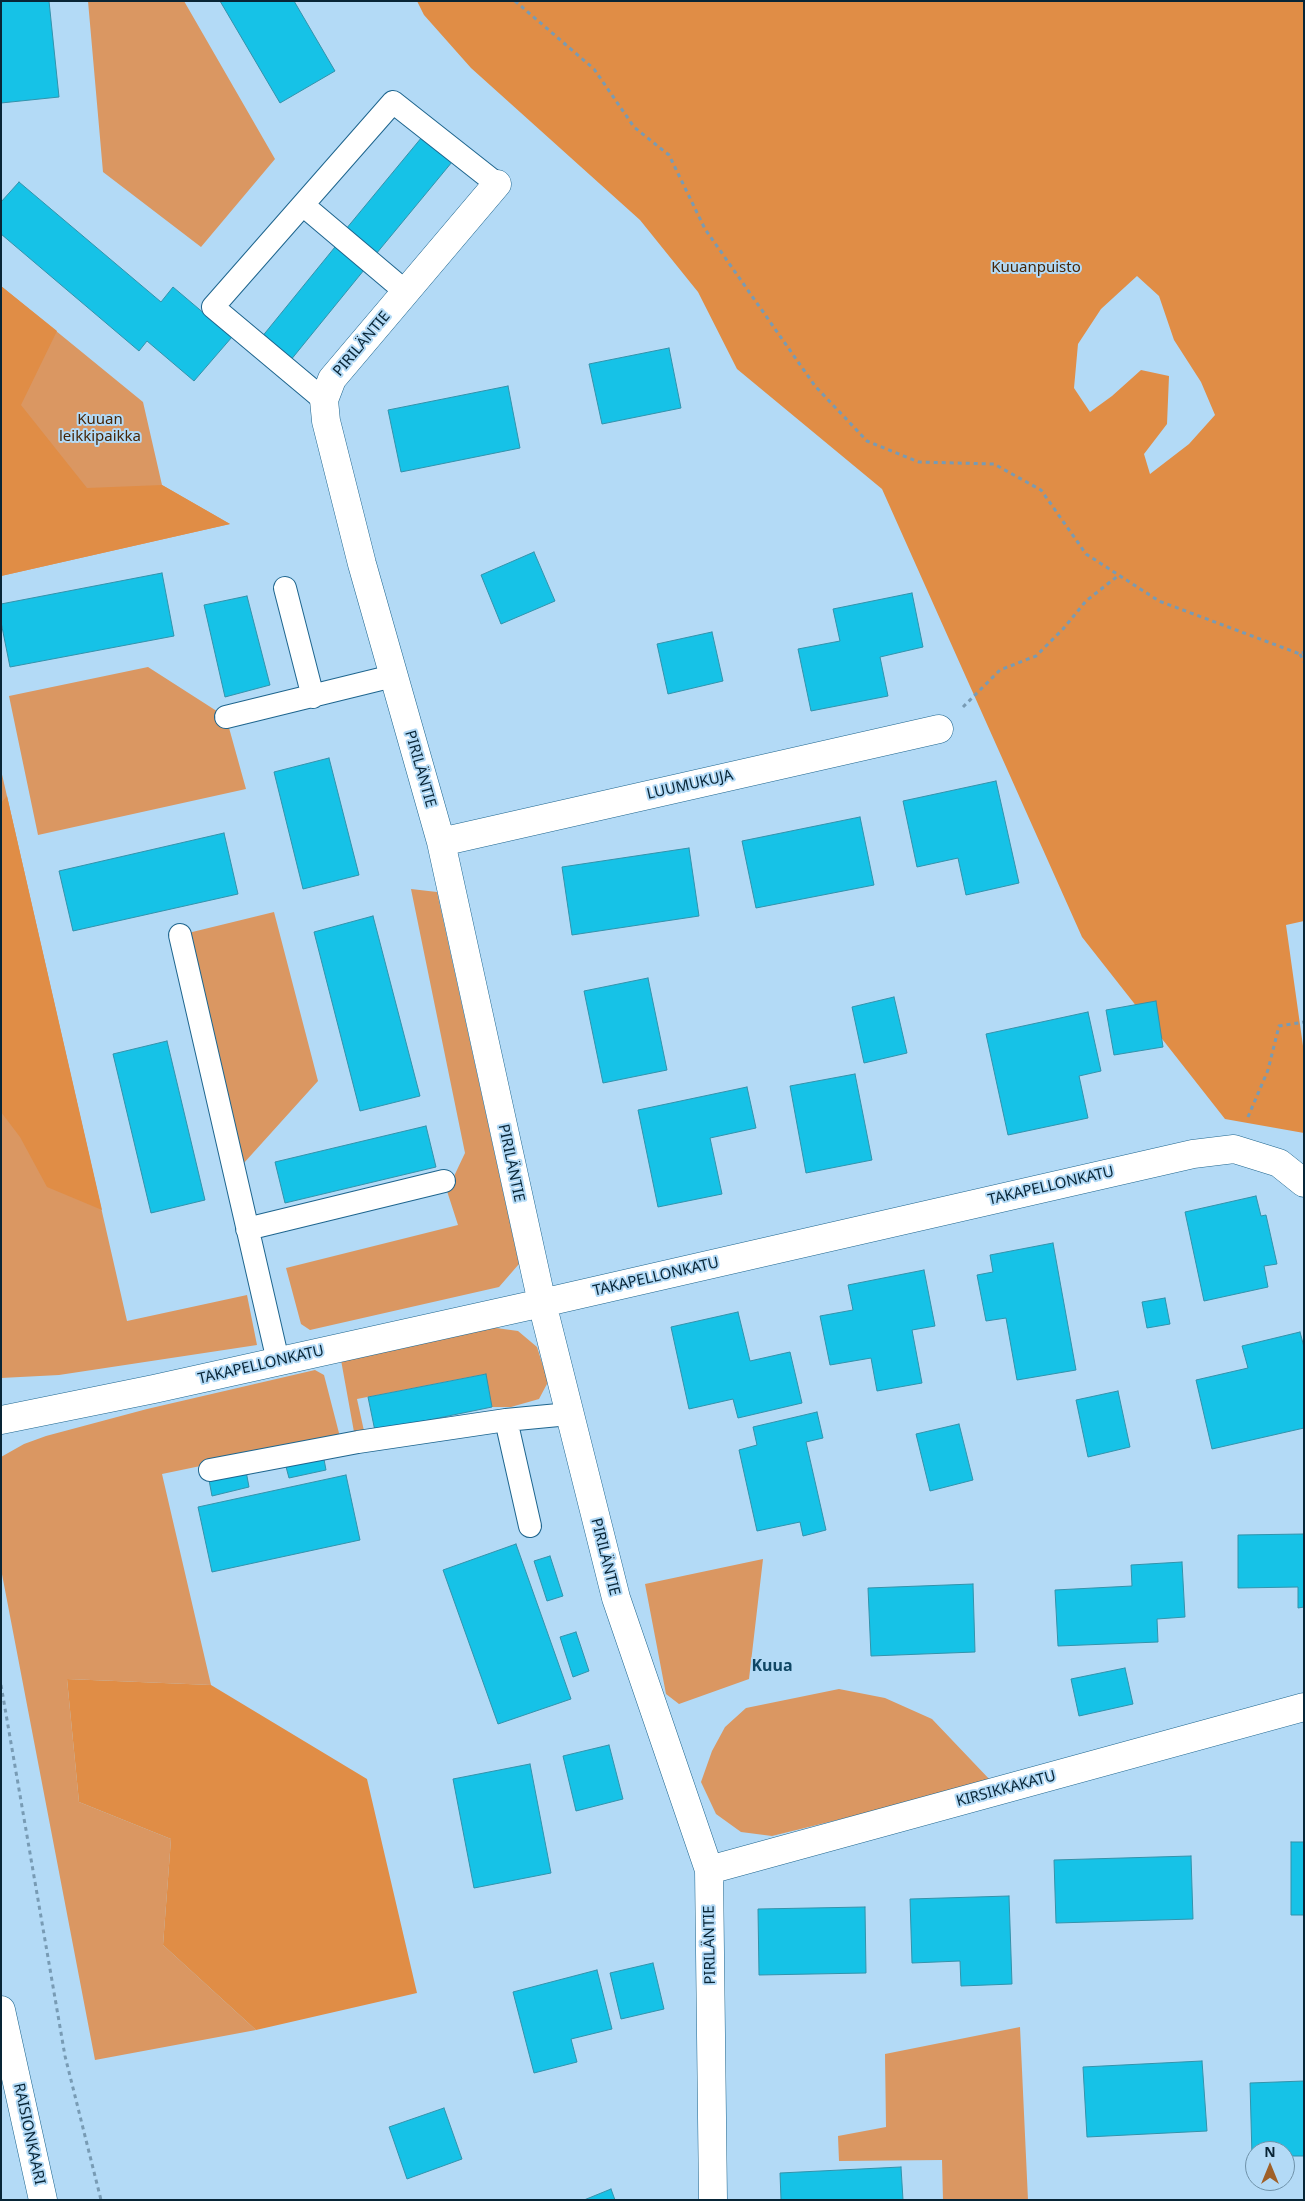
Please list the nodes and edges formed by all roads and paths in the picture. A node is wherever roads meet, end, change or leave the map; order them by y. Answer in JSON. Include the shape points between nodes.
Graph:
{"nodes":[{"id":1,"x":516,"y":1,"type":"edge"},
{"id":2,"x":496,"y":184,"type":"joint"},
{"id":3,"x":303,"y":205,"type":"junction"},
{"id":4,"x":406,"y":292,"type":"junction"},
{"id":5,"x":324,"y":400,"type":"junction"},
{"id":6,"x":1118,"y":575,"type":"junction"},
{"id":7,"x":285,"y":588,"type":"dead end"},
{"id":8,"x":1304,"y":652,"type":"edge"},
{"id":9,"x":1300,"y":654,"type":"junction"},
{"id":10,"x":1304,"y":662,"type":"edge"},
{"id":11,"x":394,"y":676,"type":"junction"},
{"id":12,"x":313,"y":697,"type":"junction"},
{"id":13,"x":226,"y":717,"type":"dead end"},
{"id":14,"x":939,"y":729,"type":"joint"},
{"id":15,"x":441,"y":842,"type":"junction"},
{"id":16,"x":180,"y":935,"type":"dead end"},
{"id":17,"x":1304,"y":1022,"type":"edge"},
{"id":18,"x":1234,"y":1149,"type":"junction"},
{"id":19,"x":444,"y":1181,"type":"dead end"},
{"id":20,"x":1304,"y":1183,"type":"edge"},
{"id":21,"x":247,"y":1229,"type":"junction"},
{"id":22,"x":542,"y":1303,"type":"junction"},
{"id":23,"x":278,"y":1361,"type":"junction"},
{"id":24,"x":569,"y":1414,"type":"junction"},
{"id":25,"x":1,"y":1420,"type":"edge"},
{"id":26,"x":506,"y":1420,"type":"junction"},
{"id":27,"x":210,"y":1470,"type":"dead end"},
{"id":28,"x":530,"y":1526,"type":"dead end"},
{"id":29,"x":1,"y":1685,"type":"edge"},
{"id":30,"x":1304,"y":1707,"type":"edge"},
{"id":31,"x":708,"y":1870,"type":"junction"},
{"id":32,"x":1,"y":2010,"type":"edge"},
{"id":33,"x":43,"y":2200,"type":"edge"},
{"id":34,"x":101,"y":2200,"type":"edge"},
{"id":35,"x":713,"y":2200,"type":"edge"}],
"edges":[{"from":1,"to":6,"type":"path","via":[[594,69],[634,127],[668,154],[705,229],[814,386],[867,441],[919,462],[994,464],[1041,490],[1086,554]]},
{"from":2,"to":3,"type":"lane","via":[[393,102]]},
{"from":2,"to":4,"type":"street","name":"PIRILÄNTIE"},
{"from":3,"to":4,"type":"lane"},
{"from":3,"to":5,"type":"lane","via":[[213,307]]},
{"from":4,"to":5,"type":"street","name":"PIRILÄNTIE","via":[[332,379]]},
{"from":5,"to":11,"type":"street","name":"PIRILÄNTIE","via":[[326,421],[355,536]]},
{"from":6,"to":9,"type":"path","via":[[1158,601]]},
{"from":6,"to":14,"type":"path","via":[[1086,601],[1036,656],[1000,670]]},
{"from":7,"to":12,"type":"lane"},
{"from":8,"to":9,"type":"path"},
{"from":9,"to":10,"type":"path"},
{"from":11,"to":12,"type":"lane"},
{"from":11,"to":15,"type":"street","name":"PIRILÄNTIE"},
{"from":12,"to":13,"type":"lane"},
{"from":14,"to":15,"type":"street","name":"LUUMUKUJA"},
{"from":15,"to":22,"type":"street","name":"PIRILÄNTIE"},
{"from":16,"to":21,"type":"lane"},
{"from":17,"to":18,"type":"path","via":[[1279,1026],[1268,1070]]},
{"from":18,"to":20,"type":"street","name":"TAKAPELLONKATU","via":[[1279,1163]]},
{"from":18,"to":22,"type":"street","name":"TAKAPELLONKATU","via":[[1175,1158]]},
{"from":19,"to":21,"type":"lane"},
{"from":21,"to":23,"type":"lane"},
{"from":22,"to":23,"type":"street","name":"TAKAPELLONKATU"},
{"from":22,"to":24,"type":"street","name":"PIRILÄNTIE"},
{"from":23,"to":25,"type":"street","name":"TAKAPELLONKATU"},
{"from":24,"to":26,"type":"lane"},
{"from":24,"to":31,"type":"street","name":"PIRILÄNTIE","via":[[616,1598]]},
{"from":26,"to":27,"type":"lane","via":[[358,1442]]},
{"from":26,"to":28,"type":"lane"},
{"from":29,"to":34,"type":"path","via":[[65,2056]]},
{"from":30,"to":31,"type":"street","name":"KIRSIKKAKATU"},
{"from":31,"to":35,"type":"street","name":"PIRILÄNTIE"},
{"from":32,"to":33,"type":"street","name":"RAISIONKAARI"}]}
